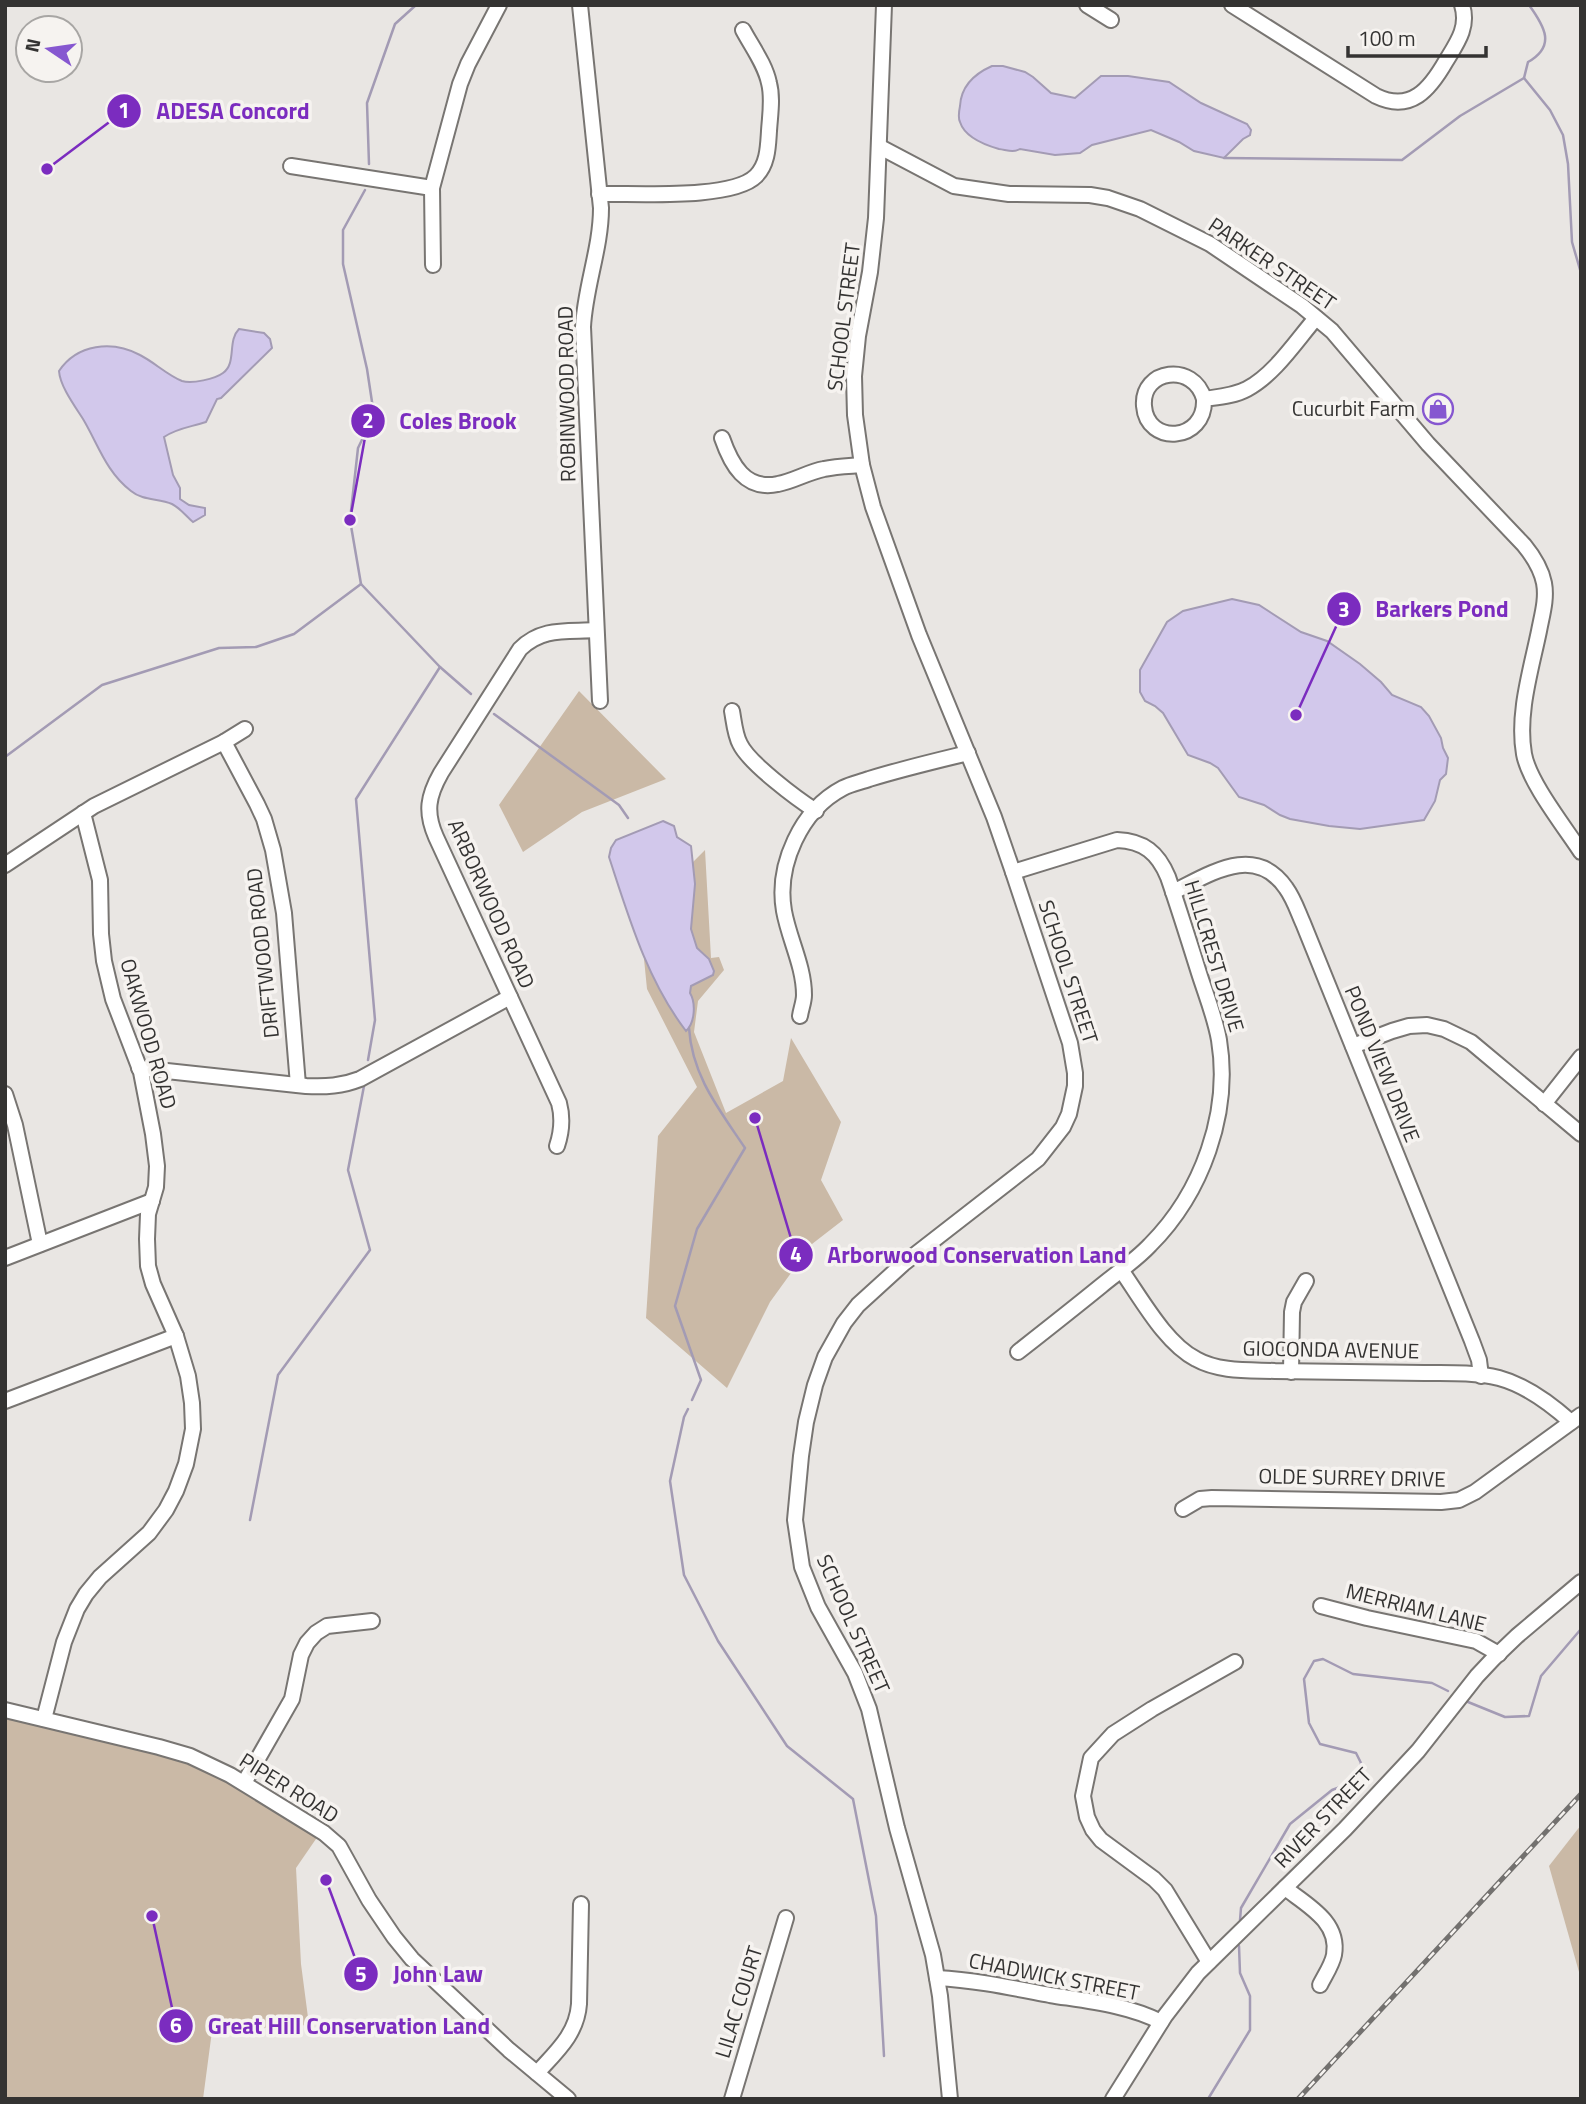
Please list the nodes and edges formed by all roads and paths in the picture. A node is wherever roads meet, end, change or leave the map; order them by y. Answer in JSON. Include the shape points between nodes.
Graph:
{"nodes":[{"id":1,"x":499,"y":5,"type":"edge"},
{"id":2,"x":580,"y":5,"type":"edge"},
{"id":3,"x":884,"y":5,"type":"edge"},
{"id":4,"x":1087,"y":5,"type":"edge"},
{"id":5,"x":1232,"y":5,"type":"edge"},
{"id":6,"x":1462,"y":5,"type":"edge"},
{"id":7,"x":1111,"y":20,"type":"dead end"},
{"id":8,"x":743,"y":30,"type":"dead end"},
{"id":9,"x":880,"y":147,"type":"junction"},
{"id":10,"x":291,"y":166,"type":"dead end"},
{"id":11,"x":432,"y":188,"type":"junction"},
{"id":12,"x":599,"y":194,"type":"junction"},
{"id":13,"x":433,"y":265,"type":"dead end"},
{"id":14,"x":1316,"y":318,"type":"junction"},
{"id":15,"x":1204,"y":399,"type":"junction"},
{"id":16,"x":722,"y":438,"type":"dead end"},
{"id":17,"x":862,"y":465,"type":"junction"},
{"id":18,"x":596,"y":631,"type":"junction"},
{"id":19,"x":600,"y":701,"type":"dead end"},
{"id":20,"x":732,"y":712,"type":"dead end"},
{"id":21,"x":245,"y":729,"type":"dead end"},
{"id":22,"x":224,"y":742,"type":"junction"},
{"id":23,"x":968,"y":753,"type":"junction"},
{"id":24,"x":816,"y":811,"type":"junction"},
{"id":25,"x":83,"y":813,"type":"junction"},
{"id":26,"x":1581,"y":852,"type":"edge"},
{"id":27,"x":5,"y":865,"type":"edge"},
{"id":28,"x":1013,"y":872,"type":"junction"},
{"id":29,"x":1173,"y":892,"type":"junction"},
{"id":30,"x":510,"y":997,"type":"junction"},
{"id":31,"x":800,"y":1016,"type":"dead end"},
{"id":32,"x":1353,"y":1046,"type":"junction"},
{"id":33,"x":1581,"y":1057,"type":"edge"},
{"id":34,"x":139,"y":1068,"type":"junction"},
{"id":35,"x":298,"y":1086,"type":"junction"},
{"id":36,"x":5,"y":1094,"type":"edge"},
{"id":37,"x":1544,"y":1104,"type":"junction"},
{"id":38,"x":1581,"y":1134,"type":"edge"},
{"id":39,"x":557,"y":1146,"type":"dead end"},
{"id":40,"x":152,"y":1201,"type":"junction"},
{"id":41,"x":40,"y":1244,"type":"junction"},
{"id":42,"x":5,"y":1258,"type":"edge"},
{"id":43,"x":1121,"y":1270,"type":"junction"},
{"id":44,"x":1306,"y":1281,"type":"dead end"},
{"id":45,"x":176,"y":1335,"type":"junction"},
{"id":46,"x":1018,"y":1352,"type":"dead end"},
{"id":47,"x":1291,"y":1371,"type":"junction"},
{"id":48,"x":1481,"y":1376,"type":"junction"},
{"id":49,"x":5,"y":1401,"type":"edge"},
{"id":50,"x":1576,"y":1419,"type":"edge"},
{"id":51,"x":1182,"y":1509,"type":"dead end"},
{"id":52,"x":1581,"y":1583,"type":"edge"},
{"id":53,"x":1321,"y":1606,"type":"dead end"},
{"id":54,"x":372,"y":1621,"type":"dead end"},
{"id":55,"x":1499,"y":1654,"type":"junction"},
{"id":56,"x":1234,"y":1662,"type":"dead end"},
{"id":57,"x":5,"y":1710,"type":"edge"},
{"id":58,"x":44,"y":1719,"type":"junction"},
{"id":59,"x":244,"y":1783,"type":"junction"},
{"id":60,"x":1285,"y":1888,"type":"junction"},
{"id":61,"x":581,"y":1904,"type":"dead end"},
{"id":62,"x":786,"y":1918,"type":"dead end"},
{"id":63,"x":1209,"y":1962,"type":"junction"},
{"id":64,"x":937,"y":1978,"type":"junction"},
{"id":65,"x":1320,"y":1985,"type":"dead end"},
{"id":66,"x":1161,"y":2022,"type":"junction"},
{"id":67,"x":537,"y":2073,"type":"junction"},
{"id":68,"x":568,"y":2099,"type":"edge"},
{"id":69,"x":732,"y":2099,"type":"edge"},
{"id":70,"x":950,"y":2099,"type":"edge"},
{"id":71,"x":1113,"y":2099,"type":"edge"}],
"edges":[{"from":1,"to":11,"type":"street","via":[[460,84]]},
{"from":2,"to":12,"type":"street","name":"ROBINWOOD ROAD"},
{"from":3,"to":9,"type":"street","name":"SCHOOL STREET"},
{"from":4,"to":7,"type":"street"},
{"from":5,"to":6,"type":"street","via":[[1376,96],[1396,102],[1416,97],[1433,83],[1461,37]]},
{"from":8,"to":12,"type":"street","via":[[771,93],[768,145],[756,176],[745,184],[711,192]]},
{"from":9,"to":14,"type":"street","name":"PARKER STREET","via":[[954,186],[1009,194],[1090,195],[1133,206],[1210,244]]},
{"from":9,"to":17,"type":"street","name":"SCHOOL STREET","via":[[873,247],[856,357],[855,415]]},
{"from":10,"to":11,"type":"street"},
{"from":11,"to":13,"type":"street"},
{"from":12,"to":18,"type":"street","name":"ROBINWOOD ROAD","via":[[601,225],[583,327]]},
{"from":14,"to":15,"type":"street","via":[[1253,385]]},
{"from":14,"to":26,"type":"street","name":"PARKER STREET","via":[[1537,563],[1544,582],[1544,607],[1523,716],[1524,753],[1534,780]]},
{"from":15,"to":15,"type":"street","via":[[1191,379],[1168,374],[1149,388],[1145,411],[1159,430],[1182,433],[1201,418]]},
{"from":16,"to":17,"type":"street","via":[[737,470],[745,478],[768,485],[824,468]]},
{"from":17,"to":23,"type":"street","name":"SCHOOL STREET","via":[[901,587]]},
{"from":18,"to":19,"type":"street","name":"ROBINWOOD ROAD"},
{"from":18,"to":30,"type":"street","name":"ARBORWOOD ROAD","via":[[546,633],[526,643],[431,792],[433,829]]},
{"from":20,"to":24,"type":"street","via":[[745,753]]},
{"from":21,"to":22,"type":"street"},
{"from":22,"to":25,"type":"street"},
{"from":22,"to":35,"type":"street","name":"DRIFTWOOD ROAD","via":[[264,819],[272,850],[284,913]]},
{"from":23,"to":24,"type":"street","via":[[844,787]]},
{"from":23,"to":28,"type":"street","name":"SCHOOL STREET"},
{"from":24,"to":31,"type":"street","via":[[798,834],[783,875],[786,922],[802,975]]},
{"from":25,"to":27,"type":"street"},
{"from":25,"to":34,"type":"street","name":"OAKWOOD ROAD","via":[[100,880],[104,961]]},
{"from":28,"to":29,"type":"street","name":"HILLCREST DRIVE","via":[[1109,841],[1131,841],[1154,853]]},
{"from":28,"to":64,"type":"street","name":"SCHOOL STREET","via":[[1074,1059],[1069,1114],[1038,1159],[903,1264],[844,1323],[825,1357],[811,1399],[795,1520],[811,1593],[865,1699]]},
{"from":29,"to":32,"type":"street","name":"POND VIEW DRIVE","via":[[1241,864],[1261,867],[1278,878],[1291,895]]},
{"from":29,"to":43,"type":"street","name":"HILLCREST DRIVE","via":[[1219,1040],[1218,1113],[1187,1198],[1164,1230]]},
{"from":30,"to":35,"type":"street","via":[[351,1082]]},
{"from":30,"to":39,"type":"street","name":"ARBORWOOD ROAD","via":[[559,1103],[562,1125]]},
{"from":32,"to":37,"type":"street","via":[[1409,1026],[1444,1028],[1471,1042]]},
{"from":32,"to":48,"type":"street","name":"POND VIEW DRIVE","via":[[1472,1341]]},
{"from":33,"to":37,"type":"street"},
{"from":34,"to":35,"type":"street"},
{"from":34,"to":40,"type":"street","name":"OAKWOOD ROAD","via":[[155,1144]]},
{"from":36,"to":41,"type":"street"},
{"from":37,"to":38,"type":"street"},
{"from":40,"to":41,"type":"street"},
{"from":40,"to":45,"type":"street","name":"OAKWOOD ROAD","via":[[146,1239],[148,1266]]},
{"from":41,"to":42,"type":"street"},
{"from":43,"to":46,"type":"street","name":"HILLCREST DRIVE"},
{"from":43,"to":47,"type":"street","name":"GIOCONDA AVENUE","via":[[1168,1335],[1197,1360],[1227,1368]]},
{"from":44,"to":47,"type":"street","via":[[1292,1312]]},
{"from":45,"to":49,"type":"street"},
{"from":45,"to":58,"type":"street","name":"OAKWOOD ROAD","via":[[192,1403],[186,1464],[166,1510],[149,1533],[86,1594],[64,1642]]},
{"from":47,"to":48,"type":"street","name":"GIOCONDA AVENUE"},
{"from":48,"to":50,"type":"street","name":"GIOCONDA AVENUE","via":[[1516,1385]]},
{"from":50,"to":51,"type":"street","name":"OLDE SURREY DRIVE","via":[[1459,1500],[1206,1498]]},
{"from":52,"to":55,"type":"street","name":"RIVER STREET"},
{"from":53,"to":55,"type":"street","name":"MERRIAM LANE","via":[[1476,1640]]},
{"from":54,"to":59,"type":"street","via":[[327,1626],[307,1643],[292,1699]]},
{"from":55,"to":60,"type":"street","name":"RIVER STREET","via":[[1418,1751]]},
{"from":56,"to":63,"type":"street","via":[[1113,1734],[1091,1758],[1083,1796],[1093,1830],[1165,1891]]},
{"from":57,"to":58,"type":"street","name":"PIPER ROAD"},
{"from":58,"to":59,"type":"street","name":"PIPER ROAD","via":[[175,1751]]},
{"from":59,"to":67,"type":"street","name":"PIPER ROAD","via":[[333,1839],[412,1959]]},
{"from":60,"to":63,"type":"street","name":"RIVER STREET"},
{"from":60,"to":65,"type":"street","via":[[1332,1930],[1334,1957]]},
{"from":61,"to":67,"type":"street","via":[[577,2020]]},
{"from":62,"to":69,"type":"street","name":"LILAC COURT"},
{"from":63,"to":66,"type":"street","name":"RIVER STREET"},
{"from":64,"to":66,"type":"street","name":"CHADWICK STREET","via":[[1081,2000]]},
{"from":64,"to":70,"type":"street","name":"SCHOOL STREET"},
{"from":66,"to":71,"type":"street","name":"RIVER STREET"},
{"from":67,"to":68,"type":"street","name":"PIPER ROAD"}]}
